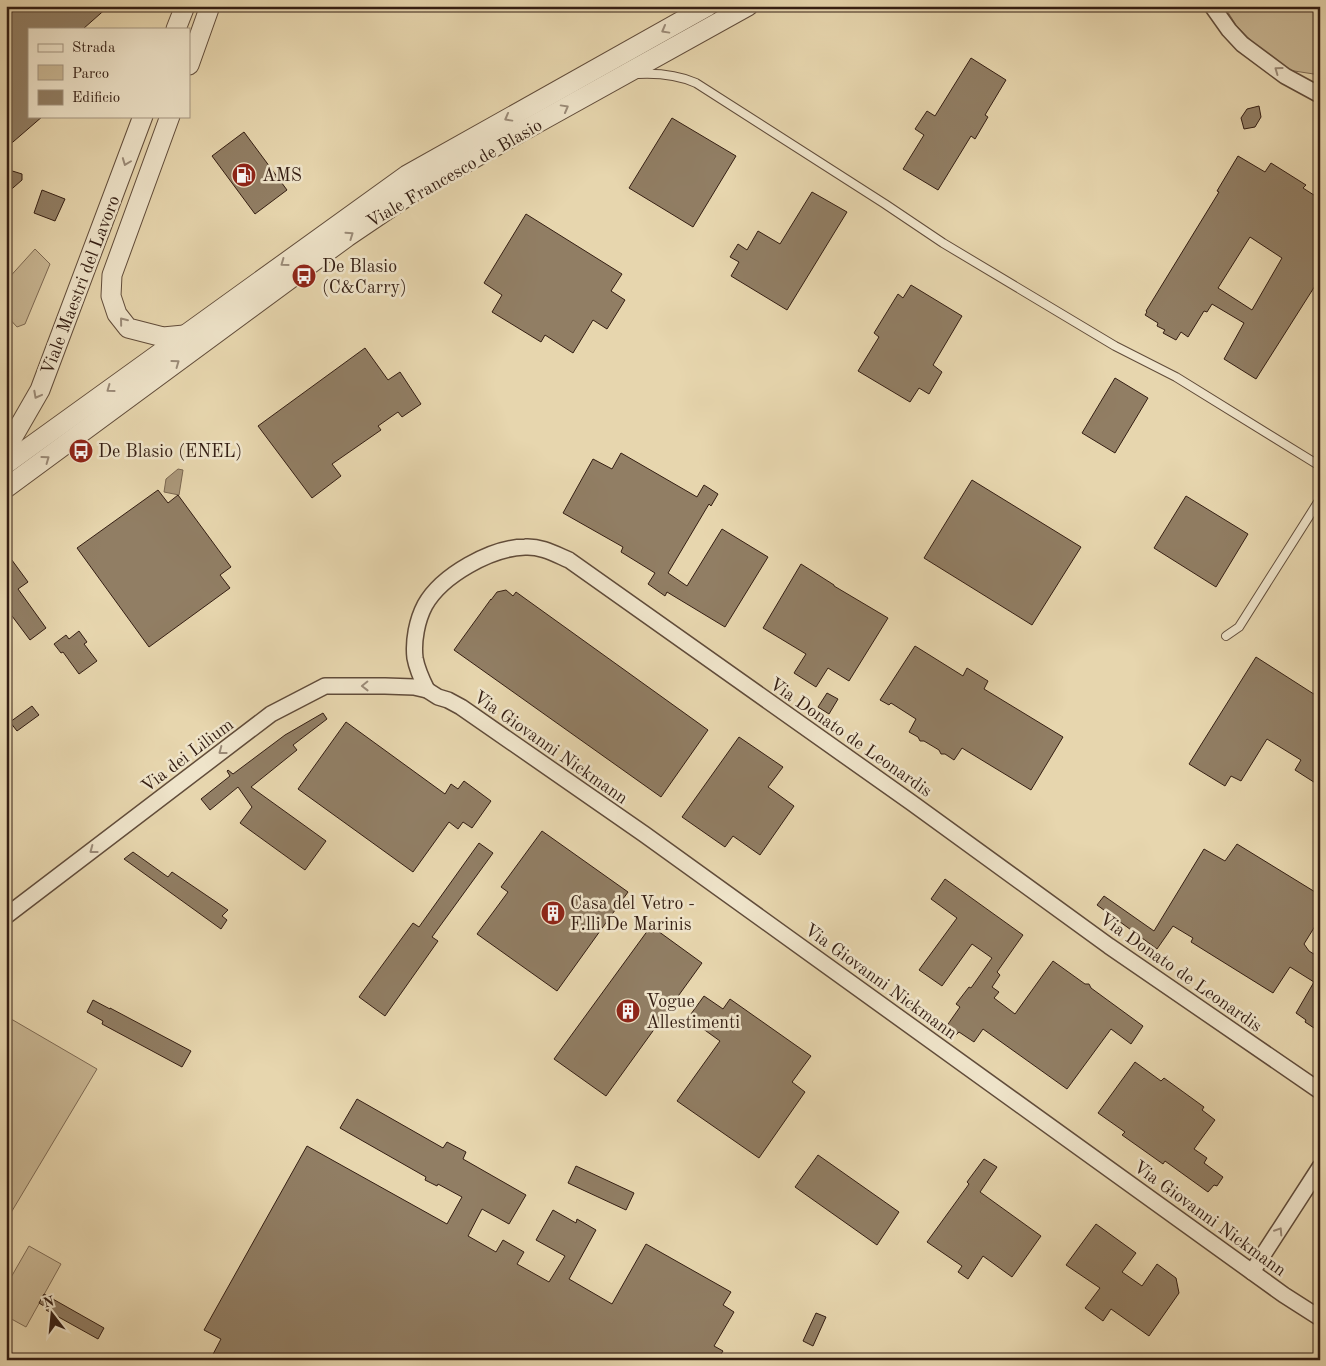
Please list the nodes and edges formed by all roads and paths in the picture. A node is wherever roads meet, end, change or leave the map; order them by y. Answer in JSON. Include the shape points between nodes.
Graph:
{"nodes":[{"id":1,"x":185,"y":6,"type":"edge"},
{"id":2,"x":210,"y":6,"type":"edge"},
{"id":3,"x":708,"y":6,"type":"edge"},
{"id":4,"x":748,"y":6,"type":"edge"},
{"id":5,"x":1212,"y":6,"type":"edge"},
{"id":6,"x":176,"y":28,"type":"edge"},
{"id":7,"x":190,"y":62,"type":"edge"},
{"id":8,"x":626,"y":74,"type":"junction"},
{"id":9,"x":1320,"y":95,"type":"edge"},
{"id":10,"x":142,"y":118,"type":"edge"},
{"id":11,"x":169,"y":118,"type":"edge"},
{"id":12,"x":185,"y":335,"type":"junction"},
{"id":13,"x":6,"y":449,"type":"edge"},
{"id":14,"x":6,"y":464,"type":"edge"},
{"id":15,"x":1320,"y":466,"type":"edge"},
{"id":16,"x":6,"y":488,"type":"edge"},
{"id":17,"x":1320,"y":499,"type":"edge"},
{"id":18,"x":1226,"y":636,"type":"dead end"},
{"id":19,"x":420,"y":689,"type":"junction"},
{"id":20,"x":6,"y":916,"type":"edge"},
{"id":21,"x":1320,"y":1091,"type":"edge"},
{"id":22,"x":1320,"y":1167,"type":"edge"},
{"id":23,"x":1252,"y":1272,"type":"junction"},
{"id":24,"x":1320,"y":1318,"type":"edge"}],
"edges":[{"from":1,"to":6,"type":"street"},
{"from":2,"to":7,"type":"street"},
{"from":3,"to":12,"type":"street","name":"Viale Francesco de Blasio","one_way":true,"via":[[407,175]]},
{"from":4,"to":8,"type":"street","name":"Viale Francesco de Blasio"},
{"from":9,"to":5,"type":"street","one_way":true,"via":[[1286,76],[1242,44]]},
{"from":8,"to":15,"type":"lane","via":[[682,77],[696,83],[943,243],[1115,346],[1176,377]]},
{"from":16,"to":8,"type":"street","name":"Viale Francesco de Blasio","one_way":true,"via":[[347,237],[415,191]]},
{"from":10,"to":13,"type":"street","name":"Viale Maestri del Lavoro","one_way":true,"via":[[40,390]]},
{"from":12,"to":11,"type":"street","name":"Viale Maestri del Lavoro","one_way":true,"via":[[163,337],[128,328],[117,314],[111,296],[112,275]]},
{"from":12,"to":14,"type":"street","name":"Viale Francesco de Blasio","one_way":true},
{"from":17,"to":18,"type":"lane","via":[[1240,627]]},
{"from":19,"to":20,"type":"street","name":"Via dei Lilium","one_way":true,"via":[[324,686],[271,714]]},
{"from":19,"to":21,"type":"street","name":"Via Donato de Leonardis","via":[[415,638],[425,605],[435,591],[473,562],[505,550],[526,547],[546,550],[569,560],[1109,946]]},
{"from":19,"to":23,"type":"street","name":"Via Giovanni Nickmann","via":[[461,707],[644,834]]},
{"from":23,"to":22,"type":"street","one_way":true},
{"from":23,"to":24,"type":"street","name":"Via Giovanni Nickmann"}]}
